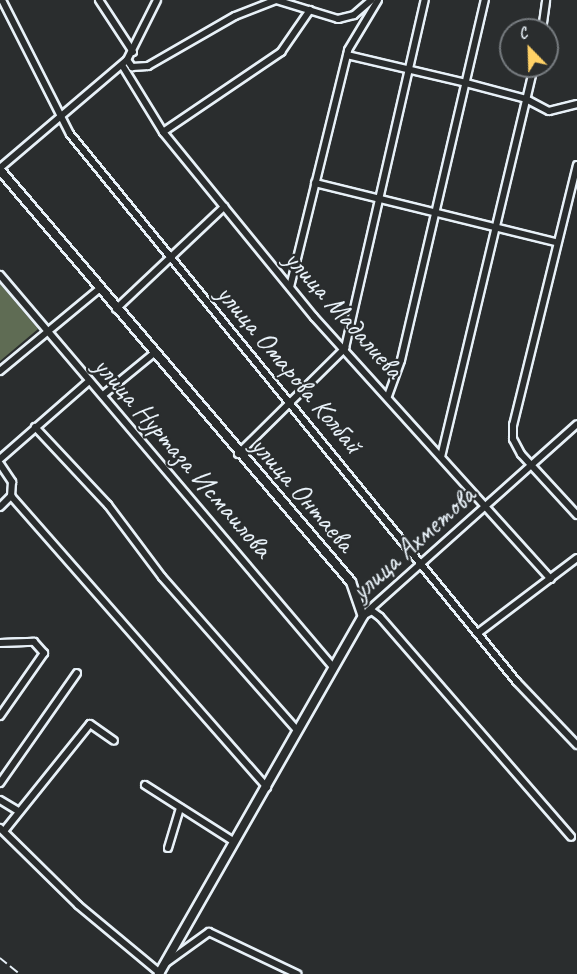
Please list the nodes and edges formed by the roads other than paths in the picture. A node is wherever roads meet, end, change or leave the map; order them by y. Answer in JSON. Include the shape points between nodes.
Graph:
{"nodes":[{"id":1,"x":2,"y":0,"type":"edge"},
{"id":2,"x":99,"y":0,"type":"edge"},
{"id":3,"x":157,"y":0,"type":"edge"},
{"id":4,"x":376,"y":0,"type":"edge"},
{"id":5,"x":424,"y":0,"type":"edge"},
{"id":6,"x":485,"y":0,"type":"edge"},
{"id":7,"x":546,"y":0,"type":"edge"},
{"id":8,"x":310,"y":10,"type":"junction"},
{"id":9,"x":544,"y":18,"type":"edge"},
{"id":10,"x":133,"y":52,"type":"junction"},
{"id":11,"x":347,"y":55,"type":"junction"},
{"id":12,"x":127,"y":60,"type":"junction"},
{"id":13,"x":122,"y":65,"type":"junction"},
{"id":14,"x":411,"y":69,"type":"junction"},
{"id":15,"x":531,"y":78,"type":"edge"},
{"id":16,"x":466,"y":83,"type":"junction"},
{"id":17,"x":526,"y":99,"type":"junction"},
{"id":18,"x":577,"y":104,"type":"edge"},
{"id":19,"x":58,"y":118,"type":"junction"},
{"id":20,"x":163,"y":132,"type":"junction"},
{"id":21,"x":577,"y":165,"type":"edge"},
{"id":22,"x":0,"y":169,"type":"edge"},
{"id":23,"x":315,"y":183,"type":"junction"},
{"id":24,"x":380,"y":198,"type":"junction"},
{"id":25,"x":224,"y":207,"type":"junction"},
{"id":26,"x":435,"y":214,"type":"junction"},
{"id":27,"x":494,"y":228,"type":"junction"},
{"id":28,"x":556,"y":242,"type":"junction"},
{"id":29,"x":171,"y":258,"type":"junction"},
{"id":30,"x":0,"y":275,"type":"edge"},
{"id":31,"x":290,"y":287,"type":"junction"},
{"id":32,"x":99,"y":289,"type":"junction"},
{"id":33,"x":116,"y":309,"type":"junction"},
{"id":34,"x":48,"y":332,"type":"junction"},
{"id":35,"x":345,"y":348,"type":"junction"},
{"id":36,"x":153,"y":354,"type":"junction"},
{"id":37,"x":0,"y":371,"type":"edge"},
{"id":38,"x":89,"y":381,"type":"junction"},
{"id":39,"x":103,"y":395,"type":"junction"},
{"id":40,"x":388,"y":396,"type":"junction"},
{"id":41,"x":291,"y":404,"type":"junction"},
{"id":42,"x":577,"y":424,"type":"edge"},
{"id":43,"x":35,"y":427,"type":"junction"},
{"id":44,"x":238,"y":454,"type":"junction"},
{"id":45,"x":441,"y":457,"type":"junction"},
{"id":46,"x":0,"y":459,"type":"edge"},
{"id":47,"x":0,"y":464,"type":"edge"},
{"id":48,"x":531,"y":466,"type":"junction"},
{"id":49,"x":11,"y":496,"type":"junction"},
{"id":50,"x":0,"y":507,"type":"edge"},
{"id":51,"x":487,"y":507,"type":"junction"},
{"id":52,"x":577,"y":515,"type":"edge"},
{"id":53,"x":577,"y":558,"type":"edge"},
{"id":54,"x":424,"y":563,"type":"junction"},
{"id":55,"x":551,"y":579,"type":"junction"},
{"id":56,"x":363,"y":616,"type":"junction"},
{"id":57,"x":478,"y":633,"type":"junction"},
{"id":58,"x":0,"y":643,"type":"edge"},
{"id":59,"x":333,"y":667,"type":"junction"},
{"id":60,"x":77,"y":673,"type":"dead end"},
{"id":61,"x":0,"y":716,"type":"edge"},
{"id":62,"x":298,"y":731,"type":"junction"},
{"id":63,"x":114,"y":741,"type":"dead end"},
{"id":64,"x":577,"y":745,"type":"edge"},
{"id":65,"x":0,"y":781,"type":"edge"},
{"id":66,"x":145,"y":785,"type":"dead end"},
{"id":67,"x":267,"y":787,"type":"junction"},
{"id":68,"x":0,"y":800,"type":"edge"},
{"id":69,"x":180,"y":808,"type":"junction"},
{"id":70,"x":18,"y":811,"type":"junction"},
{"id":71,"x":2,"y":830,"type":"edge"},
{"id":72,"x":570,"y":837,"type":"dead end"},
{"id":73,"x":233,"y":841,"type":"junction"},
{"id":74,"x":168,"y":848,"type":"dead end"},
{"id":75,"x":165,"y":963,"type":"junction"},
{"id":76,"x":159,"y":973,"type":"edge"},
{"id":77,"x":297,"y":974,"type":"edge"}],
"edges":[{"from":1,"to":19,"type":"street","name":"улица Омарова Колбай"},
{"from":2,"to":10,"type":"street"},
{"from":3,"to":10,"type":"street"},
{"from":4,"to":8,"type":"street","via":[[354,15],[338,19]]},
{"from":4,"to":11,"type":"street"},
{"from":5,"to":14,"type":"street"},
{"from":6,"to":16,"type":"street"},
{"from":7,"to":9,"type":"street"},
{"from":8,"to":12,"type":"street","via":[[276,0],[235,16],[148,66],[132,67]]},
{"from":8,"to":20,"type":"street","via":[[281,52]]},
{"from":10,"to":12,"type":"street"},
{"from":11,"to":14,"type":"street"},
{"from":11,"to":23,"type":"street"},
{"from":12,"to":13,"type":"street"},
{"from":13,"to":19,"type":"street"},
{"from":13,"to":20,"type":"street","name":"улица Мадалиева"},
{"from":14,"to":16,"type":"street"},
{"from":14,"to":24,"type":"street"},
{"from":15,"to":17,"type":"street"},
{"from":16,"to":17,"type":"street"},
{"from":16,"to":26,"type":"street"},
{"from":17,"to":18,"type":"street","via":[[549,111]]},
{"from":17,"to":27,"type":"street"},
{"from":19,"to":22,"type":"street"},
{"from":19,"to":29,"type":"street","name":"улица Омарова Колбай"},
{"from":20,"to":25,"type":"street","name":"улица Мадалиева"},
{"from":21,"to":28,"type":"street"},
{"from":22,"to":32,"type":"main road","name":"улица Онтаева"},
{"from":23,"to":24,"type":"street"},
{"from":23,"to":31,"type":"street"},
{"from":24,"to":26,"type":"street"},
{"from":24,"to":35,"type":"street"},
{"from":25,"to":29,"type":"street"},
{"from":25,"to":31,"type":"street","name":"улица Мадалиева"},
{"from":26,"to":27,"type":"street"},
{"from":26,"to":40,"type":"street"},
{"from":27,"to":28,"type":"street"},
{"from":27,"to":45,"type":"street"},
{"from":28,"to":48,"type":"street","via":[[513,425],[513,439]]},
{"from":29,"to":33,"type":"street"},
{"from":29,"to":41,"type":"street","name":"улица Омарова Колбай"},
{"from":30,"to":34,"type":"street","name":"улица Нуртаза Исмаилова"},
{"from":31,"to":35,"type":"street","name":"улица Мадалиева"},
{"from":32,"to":33,"type":"main road","name":"улица Онтаева"},
{"from":32,"to":34,"type":"street"},
{"from":33,"to":36,"type":"main road","name":"улица Онтаева"},
{"from":34,"to":37,"type":"street"},
{"from":34,"to":38,"type":"street","name":"улица Нуртаза Исмаилова"},
{"from":35,"to":40,"type":"street","name":"улица Мадалиева"},
{"from":35,"to":41,"type":"street"},
{"from":36,"to":39,"type":"street"},
{"from":36,"to":44,"type":"main road","name":"улица Онтаева"},
{"from":38,"to":39,"type":"street","name":"улица Нуртаза Исмаилова"},
{"from":38,"to":43,"type":"street"},
{"from":39,"to":59,"type":"street","name":"улица Нуртаза Исмаилова"},
{"from":40,"to":45,"type":"street","name":"улица Мадалиева"},
{"from":41,"to":44,"type":"street"},
{"from":41,"to":54,"type":"street","name":"улица Омарова Колбай"},
{"from":42,"to":48,"type":"street","name":"улица Ахметова"},
{"from":43,"to":46,"type":"street"},
{"from":43,"to":62,"type":"street","via":[[108,505],[162,577]]},
{"from":44,"to":56,"type":"main road","name":"улица Онтаева","via":[[351,582]]},
{"from":45,"to":51,"type":"street","name":"улица Мадалиева"},
{"from":47,"to":49,"type":"street","via":[[12,482]]},
{"from":48,"to":51,"type":"street","name":"улица Ахметова"},
{"from":48,"to":52,"type":"street"},
{"from":49,"to":50,"type":"street"},
{"from":49,"to":67,"type":"street"},
{"from":51,"to":54,"type":"street","name":"улица Ахметова"},
{"from":51,"to":55,"type":"street","name":"улица Мадалиева"},
{"from":53,"to":55,"type":"street"},
{"from":54,"to":56,"type":"street","name":"улица Ахметова"},
{"from":54,"to":57,"type":"street","name":"улица Омарова Колбай"},
{"from":55,"to":57,"type":"street"},
{"from":56,"to":59,"type":"main road","name":"улица Ахметова"},
{"from":56,"to":72,"type":"street","via":[[372,611],[380,617]]},
{"from":57,"to":64,"type":"street","name":"улица Омарова Колбай"},
{"from":58,"to":61,"type":"street","via":[[34,642],[44,653]]},
{"from":59,"to":62,"type":"main road","name":"улица Ахметова"},
{"from":60,"to":65,"type":"street"},
{"from":62,"to":67,"type":"main road","name":"улица Ахметова"},
{"from":63,"to":70,"type":"street","via":[[90,724]]},
{"from":66,"to":69,"type":"street"},
{"from":67,"to":73,"type":"main road","name":"улица Ахметова"},
{"from":68,"to":70,"type":"street"},
{"from":69,"to":73,"type":"street"},
{"from":69,"to":74,"type":"street"},
{"from":70,"to":71,"type":"street"},
{"from":71,"to":76,"type":"street","via":[[86,912]]},
{"from":73,"to":75,"type":"main road","name":"улица Ахметова"},
{"from":75,"to":76,"type":"main road","name":"улица Ахметова"},
{"from":75,"to":77,"type":"street","via":[[209,932]]}]}
